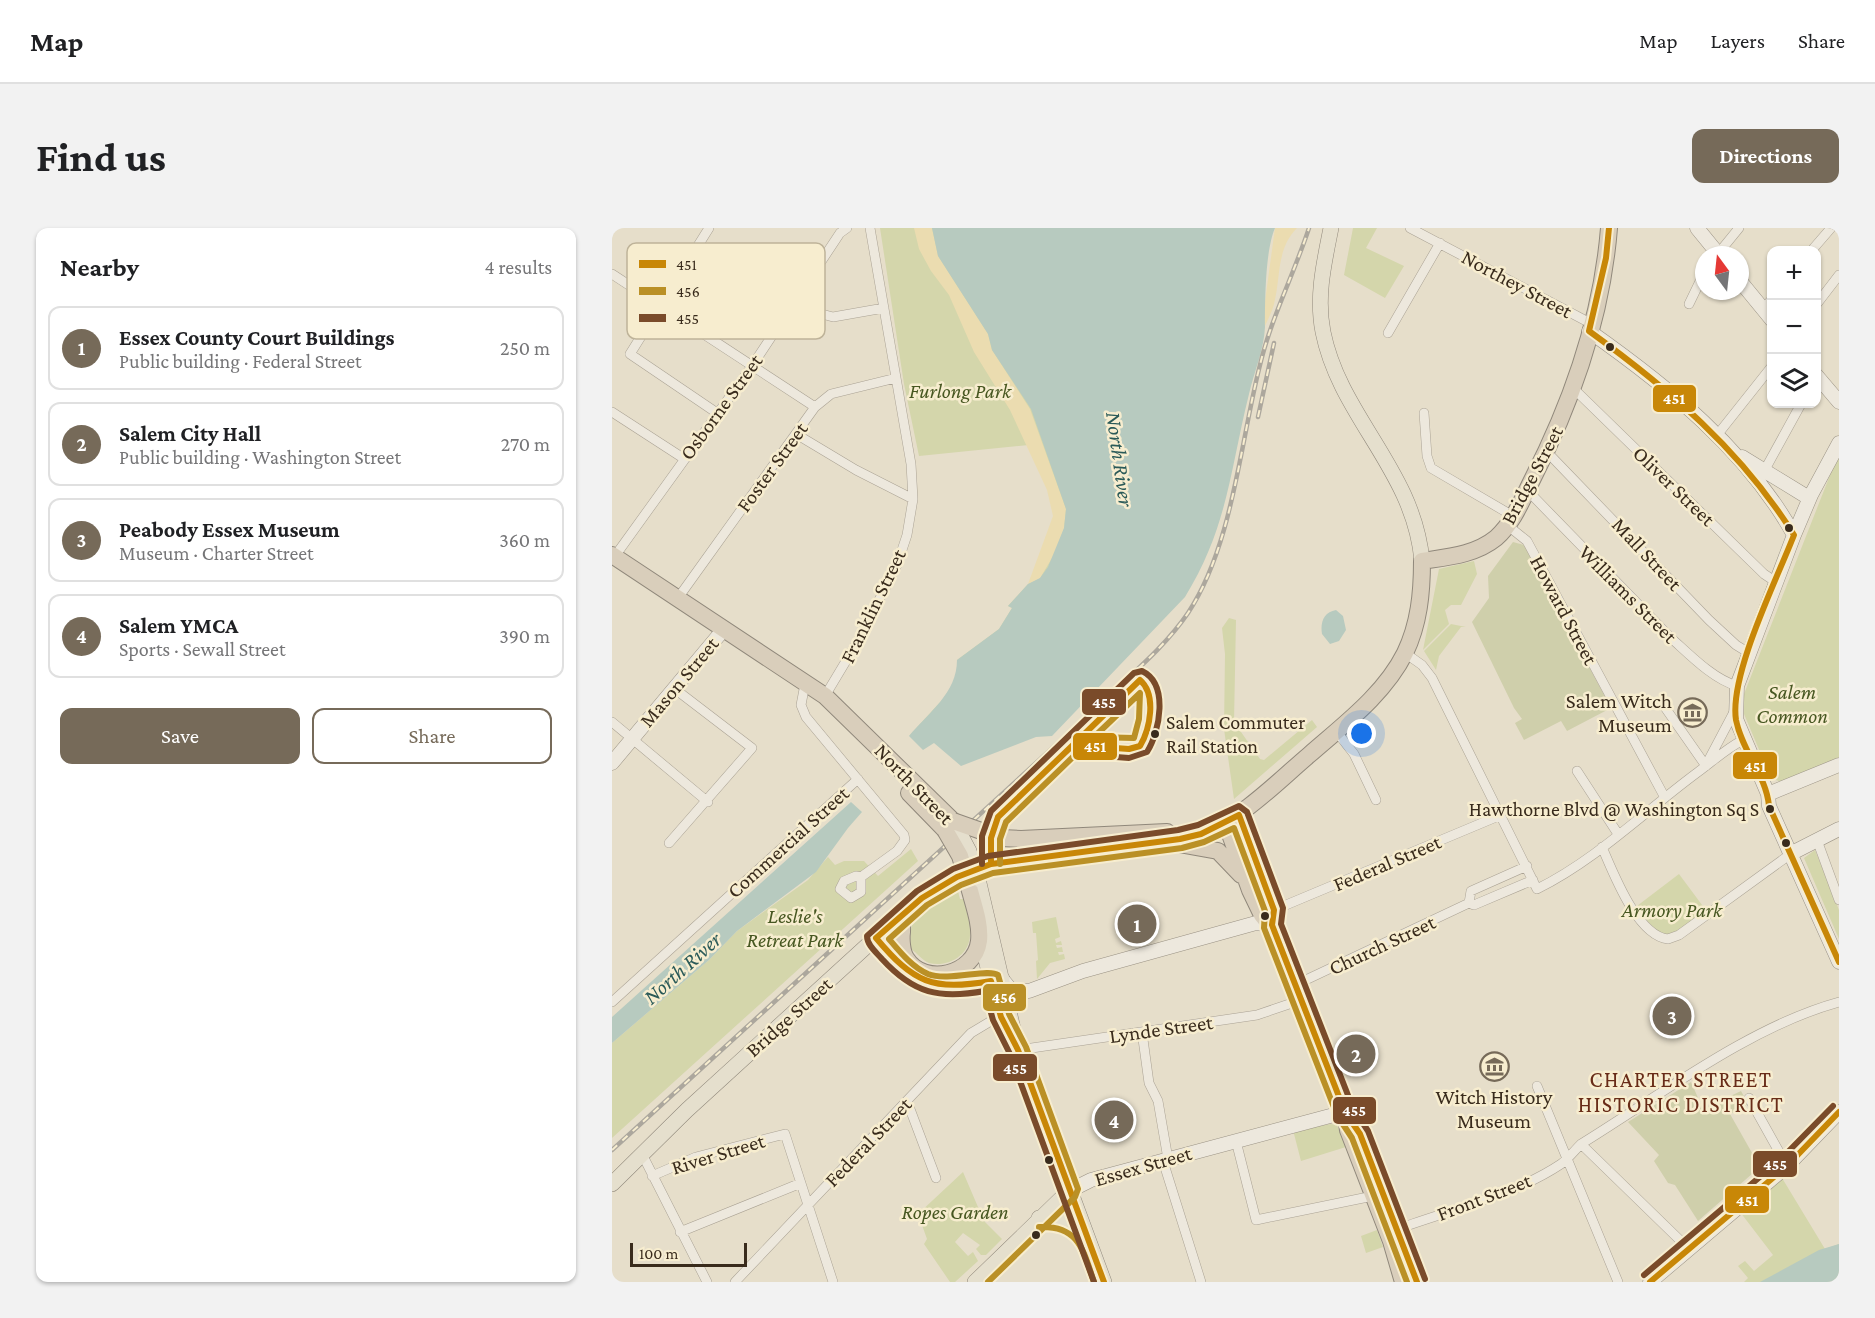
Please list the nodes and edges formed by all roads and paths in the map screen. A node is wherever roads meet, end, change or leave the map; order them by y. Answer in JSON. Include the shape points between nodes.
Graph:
{"nodes":[{"id":1,"x":709,"y":228,"type":"edge"},
{"id":2,"x":847,"y":228,"type":"edge"},
{"id":3,"x":870,"y":228,"type":"edge"},
{"id":4,"x":1331,"y":228,"type":"edge"},
{"id":5,"x":1410,"y":228,"type":"edge"},
{"id":6,"x":1696,"y":228,"type":"edge"},
{"id":7,"x":1739,"y":228,"type":"edge"},
{"id":8,"x":1831,"y":228,"type":"edge"},
{"id":9,"x":1607,"y":229,"type":"edge"},
{"id":10,"x":699,"y":243,"type":"edge"},
{"id":11,"x":1440,"y":243,"type":"junction"},
{"id":12,"x":1711,"y":246,"type":"edge"},
{"id":13,"x":1725,"y":246,"type":"edge"},
{"id":14,"x":1815,"y":246,"type":"edge"},
{"id":15,"x":825,"y":256,"type":"edge"},
{"id":16,"x":612,"y":274,"type":"edge"},
{"id":17,"x":1839,"y":274,"type":"edge"},
{"id":18,"x":627,"y":284,"type":"edge"},
{"id":19,"x":1749,"y":290,"type":"edge"},
{"id":20,"x":1695,"y":292,"type":"edge"},
{"id":21,"x":1820,"y":300,"type":"edge"},
{"id":22,"x":1689,"y":304,"type":"dead end"},
{"id":23,"x":1767,"y":307,"type":"edge"},
{"id":24,"x":884,"y":308,"type":"junction"},
{"id":25,"x":825,"y":315,"type":"edge"},
{"id":26,"x":1590,"y":328,"type":"junction"},
{"id":27,"x":1389,"y":333,"type":"dead end"},
{"id":28,"x":639,"y":339,"type":"edge"},
{"id":29,"x":712,"y":339,"type":"edge"},
{"id":30,"x":770,"y":339,"type":"edge"},
{"id":31,"x":752,"y":366,"type":"junction"},
{"id":32,"x":1767,"y":372,"type":"edge"},
{"id":33,"x":896,"y":378,"type":"junction"},
{"id":34,"x":1821,"y":381,"type":"edge"},
{"id":35,"x":1574,"y":387,"type":"junction"},
{"id":36,"x":1839,"y":402,"type":"edge"},
{"id":37,"x":815,"y":408,"type":"junction"},
{"id":38,"x":1799,"y":408,"type":"edge"},
{"id":39,"x":612,"y":412,"type":"edge"},
{"id":40,"x":717,"y":413,"type":"junction"},
{"id":41,"x":1424,"y":413,"type":"dead end"},
{"id":42,"x":796,"y":434,"type":"junction"},
{"id":43,"x":1718,"y":434,"type":"junction"},
{"id":44,"x":1838,"y":447,"type":"edge"},
{"id":45,"x":1547,"y":452,"type":"junction"},
{"id":46,"x":683,"y":458,"type":"junction"},
{"id":47,"x":1761,"y":476,"type":"junction"},
{"id":48,"x":1527,"y":490,"type":"junction"},
{"id":49,"x":1809,"y":498,"type":"junction"},
{"id":50,"x":912,"y":499,"type":"junction"},
{"id":51,"x":1510,"y":521,"type":"junction"},
{"id":52,"x":1794,"y":535,"type":"junction"},
{"id":53,"x":613,"y":555,"type":"edge"},
{"id":54,"x":1422,"y":561,"type":"junction"},
{"id":55,"x":1776,"y":582,"type":"junction"},
{"id":56,"x":678,"y":598,"type":"junction"},
{"id":57,"x":724,"y":629,"type":"junction"},
{"id":58,"x":1405,"y":653,"type":"junction"},
{"id":59,"x":1749,"y":653,"type":"junction"},
{"id":60,"x":805,"y":684,"type":"junction"},
{"id":61,"x":1737,"y":686,"type":"junction"},
{"id":62,"x":675,"y":689,"type":"junction"},
{"id":63,"x":823,"y":700,"type":"junction"},
{"id":64,"x":1664,"y":706,"type":"dead end"},
{"id":65,"x":1735,"y":710,"type":"junction"},
{"id":66,"x":612,"y":722,"type":"edge"},
{"id":67,"x":1336,"y":731,"type":"junction"},
{"id":68,"x":633,"y":738,"type":"junction"},
{"id":69,"x":1743,"y":740,"type":"junction"},
{"id":70,"x":612,"y":763,"type":"edge"},
{"id":71,"x":1839,"y":765,"type":"edge"},
{"id":72,"x":1706,"y":766,"type":"junction"},
{"id":73,"x":1577,"y":771,"type":"dead end"},
{"id":74,"x":858,"y":779,"type":"junction"},
{"id":75,"x":1768,"y":794,"type":"junction"},
{"id":76,"x":1664,"y":796,"type":"junction"},
{"id":77,"x":1376,"y":800,"type":"dead end"},
{"id":78,"x":708,"y":802,"type":"junction"},
{"id":79,"x":1501,"y":815,"type":"junction"},
{"id":80,"x":1232,"y":819,"type":"junction"},
{"id":81,"x":949,"y":826,"type":"junction"},
{"id":82,"x":1839,"y":829,"type":"edge"},
{"id":83,"x":1210,"y":830,"type":"junction"},
{"id":84,"x":1618,"y":834,"type":"junction"},
{"id":85,"x":1817,"y":840,"type":"junction"},
{"id":86,"x":669,"y":843,"type":"dead end"},
{"id":87,"x":1154,"y":844,"type":"junction"},
{"id":88,"x":1602,"y":847,"type":"junction"},
{"id":89,"x":1792,"y":853,"type":"junction"},
{"id":90,"x":1527,"y":867,"type":"junction"},
{"id":91,"x":861,"y":877,"type":"dead end"},
{"id":92,"x":1533,"y":880,"type":"junction"},
{"id":93,"x":973,"y":881,"type":"junction"},
{"id":94,"x":1250,"y":890,"type":"junction"},
{"id":95,"x":1839,"y":900,"type":"edge"},
{"id":96,"x":1469,"y":903,"type":"junction"},
{"id":97,"x":905,"y":911,"type":"junction"},
{"id":98,"x":1273,"y":917,"type":"junction"},
{"id":99,"x":980,"y":930,"type":"junction"},
{"id":100,"x":880,"y":934,"type":"junction"},
{"id":101,"x":901,"y":960,"type":"junction"},
{"id":102,"x":850,"y":961,"type":"junction"},
{"id":103,"x":1839,"y":962,"type":"edge"},
{"id":104,"x":949,"y":974,"type":"junction"},
{"id":105,"x":995,"y":974,"type":"junction"},
{"id":106,"x":1298,"y":993,"type":"junction"},
{"id":107,"x":612,"y":1002,"type":"edge"},
{"id":108,"x":1839,"y":1002,"type":"edge"},
{"id":109,"x":1005,"y":1016,"type":"junction"},
{"id":110,"x":1142,"y":1032,"type":"junction"},
{"id":111,"x":1018,"y":1050,"type":"junction"},
{"id":112,"x":1537,"y":1086,"type":"dead end"},
{"id":113,"x":1749,"y":1098,"type":"dead end"},
{"id":114,"x":906,"y":1101,"type":"junction"},
{"id":115,"x":1345,"y":1112,"type":"junction"},
{"id":116,"x":1839,"y":1112,"type":"edge"},
{"id":117,"x":1236,"y":1141,"type":"junction"},
{"id":118,"x":1581,"y":1144,"type":"junction"},
{"id":119,"x":642,"y":1154,"type":"junction"},
{"id":120,"x":1568,"y":1159,"type":"junction"},
{"id":121,"x":1166,"y":1160,"type":"junction"},
{"id":122,"x":1787,"y":1166,"type":"junction"},
{"id":123,"x":652,"y":1176,"type":"junction"},
{"id":124,"x":936,"y":1178,"type":"dead end"},
{"id":125,"x":801,"y":1183,"type":"junction"},
{"id":126,"x":612,"y":1184,"type":"edge"},
{"id":127,"x":1069,"y":1191,"type":"junction"},
{"id":128,"x":1373,"y":1196,"type":"junction"},
{"id":129,"x":808,"y":1205,"type":"junction"},
{"id":130,"x":1039,"y":1218,"type":"junction"},
{"id":131,"x":1398,"y":1229,"type":"junction"},
{"id":132,"x":680,"y":1232,"type":"junction"},
{"id":133,"x":1088,"y":1239,"type":"junction"},
{"id":134,"x":1689,"y":1249,"type":"junction"},
{"id":135,"x":983,"y":1279,"type":"edge"},
{"id":136,"x":707,"y":1282,"type":"edge"},
{"id":137,"x":735,"y":1282,"type":"edge"},
{"id":138,"x":833,"y":1282,"type":"edge"},
{"id":139,"x":1104,"y":1282,"type":"edge"},
{"id":140,"x":1201,"y":1282,"type":"edge"},
{"id":141,"x":1403,"y":1282,"type":"edge"},
{"id":142,"x":1417,"y":1282,"type":"edge"},
{"id":143,"x":1618,"y":1282,"type":"edge"},
{"id":144,"x":1650,"y":1282,"type":"edge"}],
"edges":[{"from":1,"to":10,"type":"street"},
{"from":2,"to":15,"type":"street","name":"Osborne Street"},
{"from":3,"to":24,"type":"street","name":"Franklin Street"},
{"from":4,"to":54,"type":"main road","via":[[1322,274],[1323,332],[1345,391],[1411,506]]},
{"from":5,"to":11,"type":"street","name":"Northey Street"},
{"from":6,"to":12,"type":"main road"},
{"from":7,"to":13,"type":"street"},
{"from":8,"to":14,"type":"street"},
{"from":9,"to":26,"type":"highway","name":"Bridge Street","via":[[1606,258]]},
{"from":11,"to":26,"type":"street","name":"Northey Street"},
{"from":11,"to":27,"type":"street"},
{"from":16,"to":18,"type":"street"},
{"from":17,"to":21,"type":"street"},
{"from":19,"to":23,"type":"main road"},
{"from":20,"to":22,"type":"street"},
{"from":24,"to":25,"type":"street","via":[[833,317]]},
{"from":24,"to":33,"type":"street","name":"Franklin Street"},
{"from":26,"to":35,"type":"highway","name":"Bridge Street"},
{"from":26,"to":43,"type":"main road"},
{"from":28,"to":40,"type":"street","via":[[630,354]]},
{"from":29,"to":31,"type":"street"},
{"from":30,"to":31,"type":"street","name":"Osborne Street"},
{"from":31,"to":37,"type":"street"},
{"from":31,"to":40,"type":"street","name":"Osborne Street"},
{"from":32,"to":43,"type":"street"},
{"from":33,"to":37,"type":"street","name":"Foster Street","via":[[831,393]]},
{"from":33,"to":50,"type":"street","name":"Franklin Street","via":[[911,464]]},
{"from":34,"to":36,"type":"main road"},
{"from":35,"to":45,"type":"highway","name":"Bridge Street"},
{"from":35,"to":55,"type":"street","name":"Oliver Street"},
{"from":37,"to":42,"type":"street","name":"Foster Street"},
{"from":38,"to":47,"type":"street"},
{"from":39,"to":46,"type":"street"},
{"from":40,"to":46,"type":"street","name":"Osborne Street"},
{"from":41,"to":51,"type":"street","name":"Howard Street","via":[[1431,468]]},
{"from":42,"to":50,"type":"street"},
{"from":42,"to":56,"type":"street","name":"Foster Street"},
{"from":43,"to":47,"type":"main road"},
{"from":44,"to":49,"type":"main road"},
{"from":45,"to":48,"type":"highway","name":"Bridge Street"},
{"from":45,"to":59,"type":"street","name":"Mall Street","via":[[1709,620]]},
{"from":46,"to":53,"type":"street","name":"Osborne Street"},
{"from":47,"to":49,"type":"main road"},
{"from":47,"to":52,"type":"main road"},
{"from":48,"to":51,"type":"highway","name":"Bridge Street"},
{"from":48,"to":61,"type":"street","name":"Williams Street","via":[[1671,638],[1693,658]]},
{"from":49,"to":52,"type":"main road"},
{"from":50,"to":63,"type":"street","name":"Franklin Street","via":[[907,536],[897,565]]},
{"from":51,"to":54,"type":"highway","name":"Bridge Street","via":[[1494,539],[1472,551]]},
{"from":51,"to":76,"type":"street","name":"Howard Street","via":[[1527,541]]},
{"from":52,"to":55,"type":"main road"},
{"from":53,"to":56,"type":"highway","name":"North Street"},
{"from":54,"to":58,"type":"highway","name":"Bridge Street","via":[[1419,612]]},
{"from":55,"to":59,"type":"main road"},
{"from":56,"to":57,"type":"highway","name":"North Street"},
{"from":57,"to":60,"type":"highway","name":"North Street"},
{"from":57,"to":62,"type":"main road","name":"Mason Street"},
{"from":58,"to":67,"type":"highway","name":"Bridge Street","via":[[1378,693]]},
{"from":58,"to":79,"type":"street","via":[[1422,664],[1432,678]]},
{"from":59,"to":61,"type":"main road"},
{"from":60,"to":63,"type":"highway","name":"North Street"},
{"from":60,"to":74,"type":"street","name":"North Street","via":[[802,711]]},
{"from":61,"to":65,"type":"main road"},
{"from":62,"to":68,"type":"main road","name":"Mason Street"},
{"from":62,"to":78,"type":"street","via":[[752,748]]},
{"from":63,"to":81,"type":"highway","name":"North Street"},
{"from":64,"to":72,"type":"street"},
{"from":65,"to":69,"type":"main road"},
{"from":65,"to":72,"type":"street"},
{"from":66,"to":68,"type":"street"},
{"from":67,"to":77,"type":"street","via":[[1354,754]]},
{"from":67,"to":80,"type":"highway","name":"Bridge Street"},
{"from":68,"to":70,"type":"main road","name":"Mason Street"},
{"from":68,"to":78,"type":"street"},
{"from":69,"to":72,"type":"street"},
{"from":69,"to":75,"type":"main road"},
{"from":71,"to":75,"type":"main road"},
{"from":72,"to":76,"type":"street"},
{"from":73,"to":84,"type":"street"},
{"from":74,"to":91,"type":"street","name":"North Street","via":[[905,840],[897,851]]},
{"from":74,"to":107,"type":"street","name":"Commercial Street"},
{"from":75,"to":89,"type":"main road","via":[[1776,802],[1789,832]]},
{"from":76,"to":84,"type":"street"},
{"from":78,"to":86,"type":"street"},
{"from":79,"to":90,"type":"street"},
{"from":79,"to":98,"type":"street","name":"Federal Street"},
{"from":80,"to":83,"type":"highway","name":"Bridge Street"},
{"from":80,"to":94,"type":"highway"},
{"from":80,"to":98,"type":"highway"},
{"from":81,"to":83,"type":"highway","bridge":true,"via":[[1021,839]]},
{"from":81,"to":93,"type":"highway","name":"North Street","bridge":true},
{"from":82,"to":85,"type":"main road"},
{"from":83,"to":87,"type":"highway","name":"Bridge Street"},
{"from":84,"to":88,"type":"street"},
{"from":85,"to":89,"type":"main road"},
{"from":85,"to":95,"type":"street"},
{"from":87,"to":94,"type":"highway","via":[[1189,844],[1218,851],[1236,868]]},
{"from":87,"to":97,"type":"highway","name":"Bridge Street","via":[[991,864],[946,883]]},
{"from":88,"to":89,"type":"street","via":[[1630,905],[1664,939],[1679,935]]},
{"from":88,"to":92,"type":"street","via":[[1560,878],[1537,889]]},
{"from":89,"to":103,"type":"main road"},
{"from":90,"to":92,"type":"street"},
{"from":90,"to":96,"type":"street","name":"Church Street","via":[[1472,891]]},
{"from":92,"to":96,"type":"street","name":"Church Street","via":[[1474,905]]},
{"from":93,"to":99,"type":"highway","name":"North Street"},
{"from":93,"to":105,"type":"main road","name":"North Street"},
{"from":94,"to":98,"type":"highway","via":[[1263,915]]},
{"from":96,"to":106,"type":"street","name":"Church Street"},
{"from":97,"to":100,"type":"main road","name":"Bridge Street"},
{"from":97,"to":101,"type":"highway"},
{"from":98,"to":105,"type":"main road","name":"Federal Street","via":[[1083,971],[1029,991],[1011,990]]},
{"from":98,"to":106,"type":"highway"},
{"from":99,"to":104,"type":"highway","via":[[973,956]]},
{"from":99,"to":105,"type":"main road","name":"North Street"},
{"from":100,"to":101,"type":"main road"},
{"from":100,"to":102,"type":"main road","name":"Bridge Street"},
{"from":101,"to":102,"type":"main road","via":[[877,956]]},
{"from":101,"to":104,"type":"highway","via":[[928,974]]},
{"from":101,"to":105,"type":"main road","via":[[912,977],[922,983],[961,985]]},
{"from":102,"to":119,"type":"main road","name":"Bridge Street"},
{"from":104,"to":105,"type":"main road"},
{"from":105,"to":109,"type":"main road","name":"North Street"},
{"from":106,"to":110,"type":"street","name":"Lynde Street","via":[[1257,1015]]},
{"from":106,"to":115,"type":"highway"},
{"from":108,"to":118,"type":"street","via":[[1801,1015],[1731,1051]]},
{"from":109,"to":111,"type":"main road","name":"North Street"},
{"from":109,"to":114,"type":"street","name":"Federal Street","via":[[971,1033]]},
{"from":110,"to":111,"type":"street","name":"Lynde Street"},
{"from":110,"to":121,"type":"street","via":[[1149,1083],[1158,1101]]},
{"from":111,"to":127,"type":"main road","name":"North Street"},
{"from":112,"to":120,"type":"street"},
{"from":113,"to":122,"type":"street"},
{"from":114,"to":124,"type":"street"},
{"from":114,"to":129,"type":"street","name":"Federal Street"},
{"from":115,"to":117,"type":"main road","name":"Essex Street"},
{"from":115,"to":128,"type":"highway"},
{"from":115,"to":131,"type":"highway","via":[[1356,1125]]},
{"from":116,"to":122,"type":"main road"},
{"from":117,"to":121,"type":"main road","name":"Essex Street"},
{"from":117,"to":128,"type":"street","via":[[1256,1220]]},
{"from":118,"to":120,"type":"street"},
{"from":118,"to":134,"type":"street"},
{"from":119,"to":123,"type":"street"},
{"from":119,"to":126,"type":"main road","name":"Bridge Street"},
{"from":120,"to":131,"type":"street","name":"Front Street","via":[[1508,1191]]},
{"from":120,"to":143,"type":"street"},
{"from":121,"to":127,"type":"main road","name":"Essex Street","via":[[1091,1180]]},
{"from":121,"to":140,"type":"street"},
{"from":122,"to":134,"type":"main road"},
{"from":123,"to":125,"type":"street","name":"River Street","via":[[696,1157],[785,1134]]},
{"from":123,"to":132,"type":"street"},
{"from":125,"to":129,"type":"street"},
{"from":125,"to":132,"type":"street"},
{"from":127,"to":130,"type":"main road","name":"Essex Street"},
{"from":127,"to":133,"type":"main road","name":"North Street"},
{"from":128,"to":141,"type":"highway"},
{"from":129,"to":137,"type":"street","name":"Federal Street"},
{"from":129,"to":138,"type":"street"},
{"from":130,"to":133,"type":"main road","via":[[1062,1217]]},
{"from":130,"to":135,"type":"main road","name":"Essex Street"},
{"from":131,"to":142,"type":"highway"},
{"from":132,"to":136,"type":"street"},
{"from":133,"to":139,"type":"main road","name":"North Street"},
{"from":134,"to":144,"type":"main road"}]}
